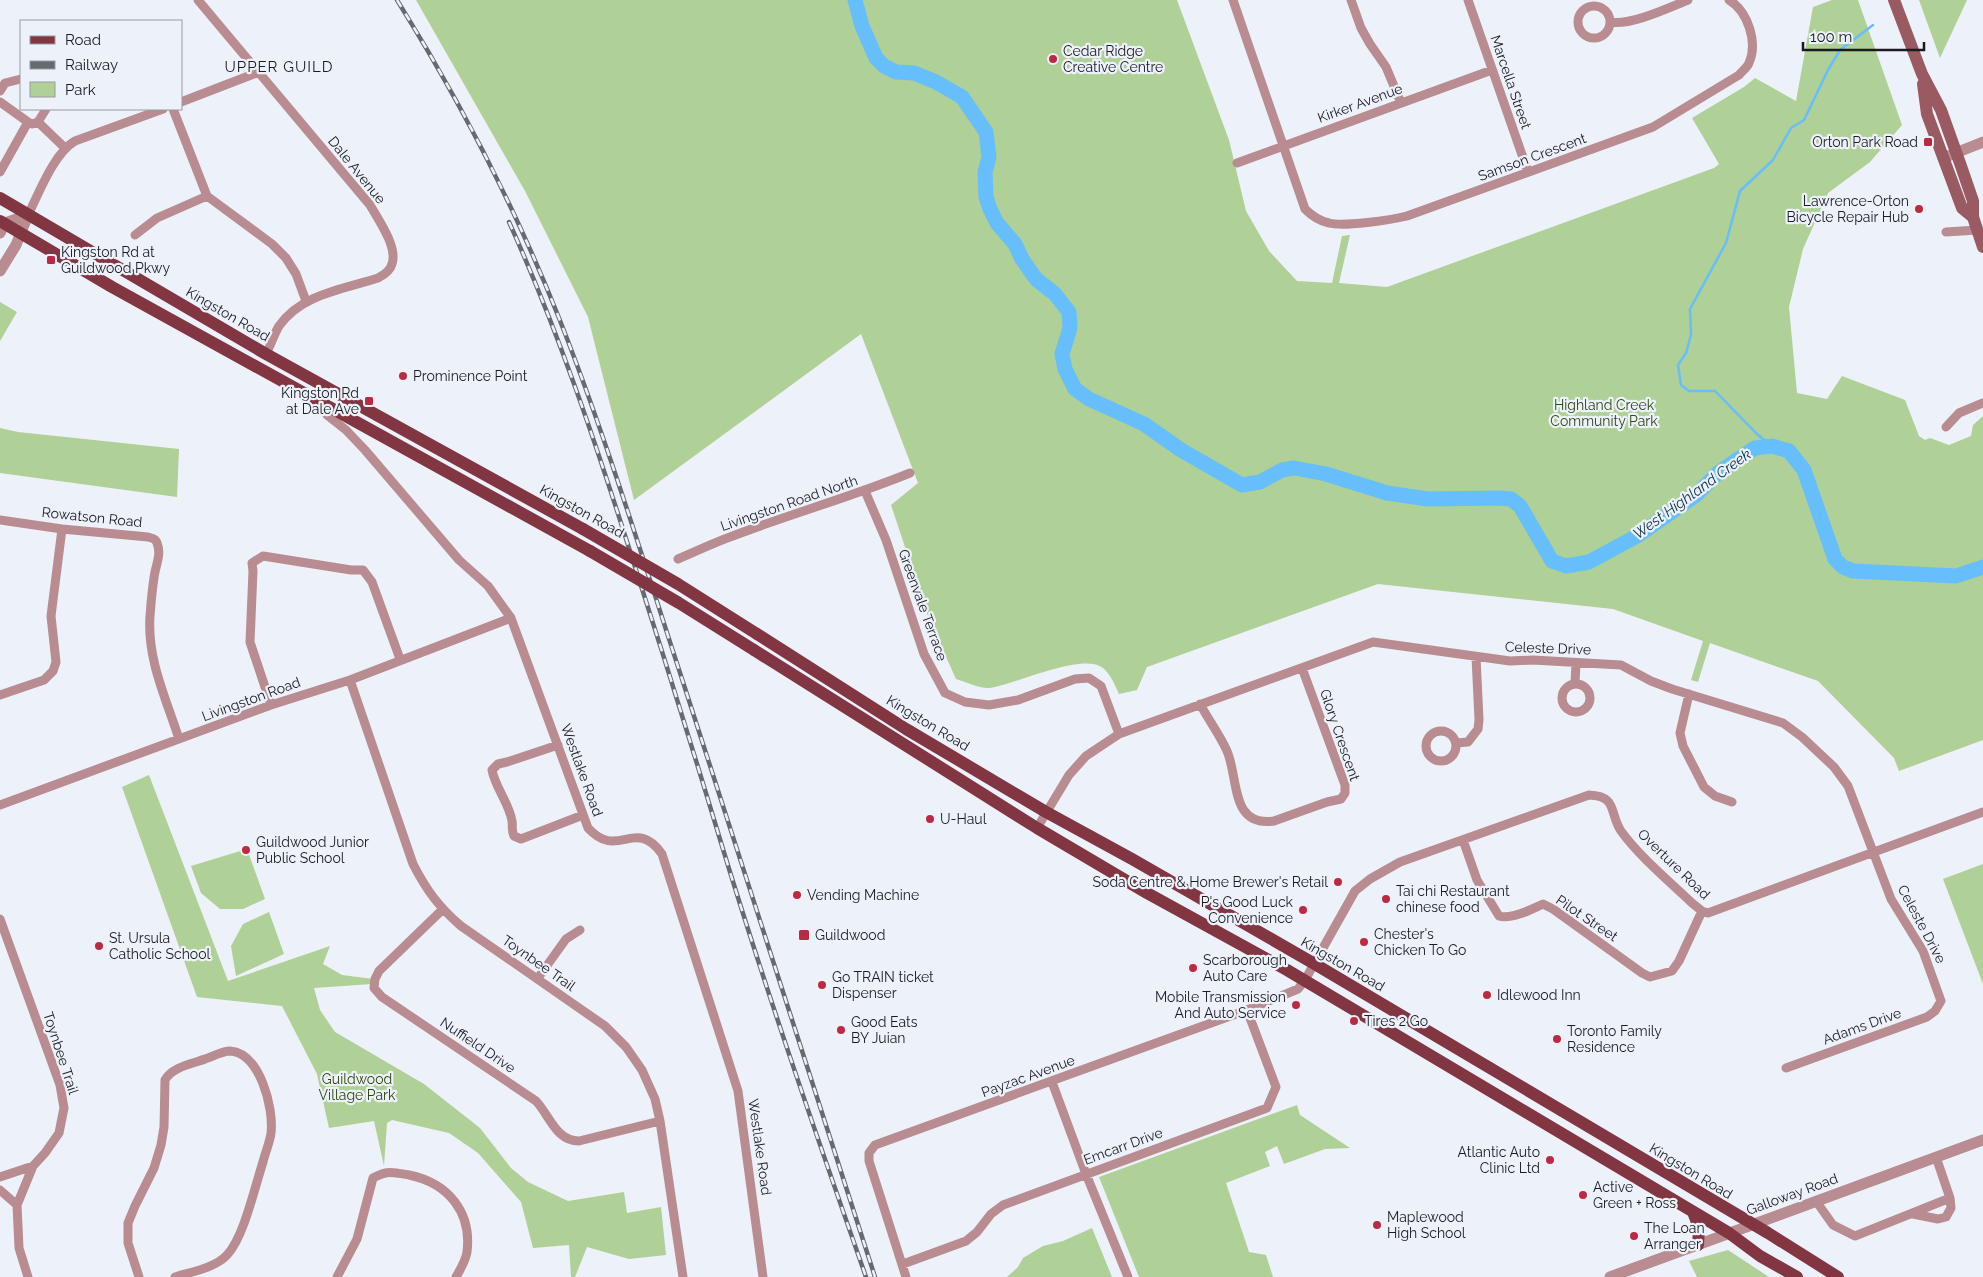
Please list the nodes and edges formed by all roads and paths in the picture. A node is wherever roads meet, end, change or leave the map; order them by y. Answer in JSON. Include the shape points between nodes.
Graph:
{"nodes":[{"id":1,"x":198,"y":0,"type":"edge"},
{"id":2,"x":1233,"y":0,"type":"edge"},
{"id":3,"x":1351,"y":0,"type":"edge"},
{"id":4,"x":1468,"y":0,"type":"edge"},
{"id":5,"x":1688,"y":0,"type":"edge"},
{"id":6,"x":1729,"y":0,"type":"edge"},
{"id":7,"x":1894,"y":0,"type":"edge"},
{"id":8,"x":1610,"y":22,"type":"dead end"},
{"id":9,"x":1492,"y":70,"type":"junction"},
{"id":10,"x":259,"y":72,"type":"junction"},
{"id":11,"x":1922,"y":74,"type":"junction"},
{"id":12,"x":20,"y":79,"type":"edge"},
{"id":13,"x":0,"y":91,"type":"edge"},
{"id":14,"x":0,"y":102,"type":"edge"},
{"id":15,"x":182,"y":102,"type":"edge"},
{"id":16,"x":1401,"y":102,"type":"junction"},
{"id":17,"x":45,"y":110,"type":"edge"},
{"id":18,"x":160,"y":110,"type":"edge"},
{"id":19,"x":173,"y":110,"type":"edge"},
{"id":20,"x":28,"y":122,"type":"junction"},
{"id":21,"x":38,"y":122,"type":"junction"},
{"id":22,"x":1983,"y":142,"type":"edge"},
{"id":23,"x":1282,"y":146,"type":"junction"},
{"id":24,"x":65,"y":148,"type":"junction"},
{"id":25,"x":1956,"y":153,"type":"junction"},
{"id":26,"x":4,"y":154,"type":"edge"},
{"id":27,"x":1943,"y":158,"type":"junction"},
{"id":28,"x":1237,"y":163,"type":"dead end"},
{"id":29,"x":0,"y":172,"type":"edge"},
{"id":30,"x":1528,"y":172,"type":"junction"},
{"id":31,"x":207,"y":196,"type":"junction"},
{"id":32,"x":0,"y":198,"type":"edge"},
{"id":33,"x":28,"y":214,"type":"junction"},
{"id":34,"x":1973,"y":217,"type":"junction"},
{"id":35,"x":2,"y":226,"type":"edge"},
{"id":36,"x":1977,"y":230,"type":"junction"},
{"id":37,"x":1946,"y":232,"type":"dead end"},
{"id":38,"x":21,"y":233,"type":"junction"},
{"id":39,"x":135,"y":235,"type":"dead end"},
{"id":40,"x":1983,"y":246,"type":"edge"},
{"id":41,"x":0,"y":271,"type":"edge"},
{"id":42,"x":306,"y":301,"type":"junction"},
{"id":43,"x":266,"y":354,"type":"junction"},
{"id":44,"x":319,"y":400,"type":"junction"},
{"id":45,"x":1983,"y":403,"type":"edge"},
{"id":46,"x":1946,"y":426,"type":"dead end"},
{"id":47,"x":910,"y":472,"type":"dead end"},
{"id":48,"x":865,"y":491,"type":"junction"},
{"id":49,"x":0,"y":520,"type":"edge"},
{"id":50,"x":62,"y":529,"type":"junction"},
{"id":51,"x":678,"y":559,"type":"dead end"},
{"id":52,"x":511,"y":618,"type":"junction"},
{"id":53,"x":1476,"y":657,"type":"junction"},
{"id":54,"x":400,"y":659,"type":"junction"},
{"id":55,"x":1576,"y":663,"type":"junction"},
{"id":56,"x":1302,"y":668,"type":"junction"},
{"id":57,"x":350,"y":680,"type":"junction"},
{"id":58,"x":1575,"y":684,"type":"dead end"},
{"id":59,"x":1689,"y":694,"type":"junction"},
{"id":60,"x":0,"y":695,"type":"edge"},
{"id":61,"x":1200,"y":704,"type":"junction"},
{"id":62,"x":271,"y":706,"type":"junction"},
{"id":63,"x":1119,"y":734,"type":"junction"},
{"id":64,"x":179,"y":739,"type":"junction"},
{"id":65,"x":1456,"y":743,"type":"dead end"},
{"id":66,"x":558,"y":745,"type":"junction"},
{"id":67,"x":1732,"y":802,"type":"dead end"},
{"id":68,"x":0,"y":805,"type":"edge"},
{"id":69,"x":1046,"y":812,"type":"junction"},
{"id":70,"x":1983,"y":812,"type":"edge"},
{"id":71,"x":583,"y":815,"type":"junction"},
{"id":72,"x":1037,"y":828,"type":"junction"},
{"id":73,"x":1463,"y":840,"type":"junction"},
{"id":74,"x":1875,"y":852,"type":"junction"},
{"id":75,"x":442,"y":910,"type":"junction"},
{"id":76,"x":1702,"y":911,"type":"junction"},
{"id":77,"x":0,"y":919,"type":"edge"},
{"id":78,"x":580,"y":930,"type":"dead end"},
{"id":79,"x":1313,"y":963,"type":"junction"},
{"id":80,"x":538,"y":978,"type":"junction"},
{"id":81,"x":1305,"y":980,"type":"junction"},
{"id":82,"x":1941,"y":1002,"type":"joint"},
{"id":83,"x":1247,"y":1010,"type":"junction"},
{"id":84,"x":1786,"y":1068,"type":"dead end"},
{"id":85,"x":1052,"y":1082,"type":"junction"},
{"id":86,"x":660,"y":1121,"type":"junction"},
{"id":87,"x":1983,"y":1140,"type":"edge"},
{"id":88,"x":1936,"y":1157,"type":"junction"},
{"id":89,"x":33,"y":1166,"type":"junction"},
{"id":90,"x":1086,"y":1174,"type":"junction"},
{"id":91,"x":0,"y":1177,"type":"edge"},
{"id":92,"x":0,"y":1190,"type":"edge"},
{"id":93,"x":1950,"y":1198,"type":"junction"},
{"id":94,"x":1816,"y":1201,"type":"junction"},
{"id":95,"x":18,"y":1205,"type":"junction"},
{"id":96,"x":1693,"y":1212,"type":"junction"},
{"id":97,"x":1913,"y":1214,"type":"junction"},
{"id":98,"x":1752,"y":1225,"type":"junction"},
{"id":99,"x":1729,"y":1233,"type":"junction"},
{"id":100,"x":1698,"y":1245,"type":"junction"},
{"id":101,"x":902,"y":1264,"type":"junction"},
{"id":102,"x":28,"y":1277,"type":"edge"},
{"id":103,"x":139,"y":1277,"type":"edge"},
{"id":104,"x":175,"y":1277,"type":"edge"},
{"id":105,"x":337,"y":1277,"type":"edge"},
{"id":106,"x":456,"y":1277,"type":"edge"},
{"id":107,"x":684,"y":1277,"type":"edge"},
{"id":108,"x":763,"y":1277,"type":"edge"},
{"id":109,"x":906,"y":1277,"type":"edge"},
{"id":110,"x":1128,"y":1277,"type":"edge"},
{"id":111,"x":1610,"y":1277,"type":"edge"},
{"id":112,"x":1797,"y":1277,"type":"edge"},
{"id":113,"x":1838,"y":1277,"type":"edge"}],
"edges":[{"from":1,"to":10,"type":"street","name":"Dale Avenue"},
{"from":2,"to":23,"type":"street","name":"Samson Crescent"},
{"from":3,"to":16,"type":"street","via":[[1361,28],[1386,67]]},
{"from":4,"to":9,"type":"street","name":"Marcella Street"},
{"from":5,"to":8,"type":"street","via":[[1630,20]]},
{"from":6,"to":30,"type":"street","name":"Samson Crescent","via":[[1743,15],[1752,39],[1752,54],[1739,75],[1653,127]]},
{"from":7,"to":11,"type":"main road"},
{"from":9,"to":16,"type":"street","name":"Kirker Avenue"},
{"from":9,"to":30,"type":"street","name":"Marcella Street"},
{"from":10,"to":15,"type":"street"},
{"from":10,"to":42,"type":"street","name":"Dale Avenue","via":[[370,205],[392,249],[392,264],[387,273]]},
{"from":11,"to":25,"type":"main road","via":[[1941,110]]},
{"from":11,"to":27,"type":"main road","via":[[1927,114]]},
{"from":12,"to":13,"type":"street","via":[[5,83]]},
{"from":14,"to":20,"type":"street"},
{"from":16,"to":23,"type":"street","name":"Kirker Avenue"},
{"from":17,"to":21,"type":"street"},
{"from":18,"to":24,"type":"street","via":[[75,141]]},
{"from":19,"to":31,"type":"street"},
{"from":20,"to":21,"type":"street"},
{"from":20,"to":26,"type":"street"},
{"from":21,"to":24,"type":"street"},
{"from":22,"to":25,"type":"street"},
{"from":23,"to":28,"type":"street","name":"Kirker Avenue"},
{"from":23,"to":30,"type":"street","name":"Samson Crescent","via":[[1306,209],[1315,218],[1331,224],[1397,218]]},
{"from":24,"to":33,"type":"street"},
{"from":25,"to":27,"type":"street"},
{"from":25,"to":34,"type":"main road","via":[[1973,201]]},
{"from":26,"to":29,"type":"street"},
{"from":27,"to":34,"type":"main road","via":[[1962,208]]},
{"from":31,"to":39,"type":"street","via":[[157,218]]},
{"from":31,"to":42,"type":"street","via":[[286,258]]},
{"from":32,"to":33,"type":"main road","name":"Kingston Road"},
{"from":33,"to":35,"type":"street"},
{"from":33,"to":38,"type":"street"},
{"from":33,"to":43,"type":"main road","name":"Kingston Road"},
{"from":34,"to":36,"type":"main road"},
{"from":35,"to":38,"type":"main road"},
{"from":36,"to":37,"type":"street"},
{"from":36,"to":40,"type":"main road"},
{"from":38,"to":41,"type":"street"},
{"from":38,"to":44,"type":"main road","via":[[112,287]]},
{"from":42,"to":43,"type":"street","name":"Dale Avenue","via":[[291,311],[278,327]]},
{"from":43,"to":69,"type":"main road","name":"Kingston Road","bridge":true,"via":[[678,584],[906,729]]},
{"from":44,"to":52,"type":"street","name":"Westlake Road","via":[[327,415],[365,450],[459,560],[488,586]]},
{"from":44,"to":72,"type":"main road","bridge":true,"via":[[590,551]]},
{"from":45,"to":46,"type":"street","via":[[1959,413]]},
{"from":47,"to":48,"type":"street","name":"Livingston Road North"},
{"from":48,"to":51,"type":"street","name":"Livingston Road North","via":[[731,536]]},
{"from":48,"to":63,"type":"street","name":"Greenvale Terrace","via":[[886,540],[924,654],[945,693],[965,702],[989,705],[1018,700],[1075,679],[1089,678],[1101,686]]},
{"from":49,"to":50,"type":"street","name":"Rowatson Road"},
{"from":50,"to":60,"type":"street","via":[[51,616],[54,671],[44,680]]},
{"from":50,"to":64,"type":"street","name":"Rowatson Road","via":[[148,537],[157,543],[159,556],[152,595],[151,646],[155,670]]},
{"from":52,"to":54,"type":"street","name":"Livingston Road"},
{"from":52,"to":66,"type":"street","name":"Westlake Road"},
{"from":53,"to":55,"type":"street","name":"Celeste Drive"},
{"from":53,"to":56,"type":"street","name":"Celeste Drive","via":[[1373,642]]},
{"from":53,"to":65,"type":"street","via":[[1478,729],[1468,742]]},
{"from":54,"to":57,"type":"street","name":"Livingston Road"},
{"from":54,"to":62,"type":"street","via":[[372,582],[363,570],[263,556],[252,564],[250,642]]},
{"from":55,"to":58,"type":"street"},
{"from":55,"to":59,"type":"street","name":"Celeste Drive","via":[[1621,665],[1651,681]]},
{"from":56,"to":61,"type":"street","name":"Celeste Drive"},
{"from":56,"to":61,"type":"street","name":"Glory Crescent","via":[[1346,785],[1341,799],[1274,821],[1254,819],[1239,804],[1227,751]]},
{"from":57,"to":62,"type":"street","name":"Livingston Road"},
{"from":57,"to":75,"type":"street","name":"Toynbee Trail","via":[[414,864],[425,888]]},
{"from":59,"to":67,"type":"street","via":[[1680,732],[1683,746],[1704,787],[1715,796]]},
{"from":59,"to":74,"type":"street","name":"Celeste Drive","via":[[1770,718],[1793,729],[1843,777]]},
{"from":61,"to":63,"type":"street","name":"Celeste Drive"},
{"from":62,"to":64,"type":"street","name":"Livingston Road"},
{"from":63,"to":69,"type":"street","name":"Celeste Drive","via":[[1086,756],[1069,775]]},
{"from":64,"to":68,"type":"street","name":"Livingston Road"},
{"from":66,"to":71,"type":"street","name":"Westlake Road"},
{"from":66,"to":71,"type":"street","via":[[498,764],[492,770],[512,822],[511,830],[520,839]]},
{"from":69,"to":72,"type":"street","name":"Celeste Drive"},
{"from":69,"to":79,"type":"main road","name":"Kingston Road"},
{"from":70,"to":74,"type":"street","name":"Overture Road"},
{"from":71,"to":108,"type":"street","name":"Westlake Road","via":[[596,837],[615,842],[642,838],[655,844],[662,854],[738,1091]]},
{"from":72,"to":81,"type":"main road"},
{"from":73,"to":76,"type":"street","name":"Overture Road","via":[[1589,795],[1601,795],[1610,802],[1620,829],[1630,841]]},
{"from":73,"to":76,"type":"street","name":"Pilot Street","via":[[1477,880],[1499,916],[1503,918],[1543,904],[1650,977],[1672,971]]},
{"from":73,"to":79,"type":"street","name":"Overture Road","via":[[1400,862],[1355,891]]},
{"from":74,"to":76,"type":"street","name":"Overture Road","via":[[1717,911]]},
{"from":74,"to":82,"type":"street","name":"Celeste Drive","via":[[1891,899],[1928,963]]},
{"from":75,"to":80,"type":"street","name":"Toynbee Trail"},
{"from":75,"to":86,"type":"street","name":"Nuffield Drive","via":[[388,962],[375,979],[374,988],[382,997],[536,1101],[558,1133],[570,1141]]},
{"from":77,"to":89,"type":"street","name":"Toynbee Trail","via":[[60,1085],[64,1108],[59,1133]]},
{"from":78,"to":80,"type":"street","via":[[566,939]]},
{"from":79,"to":81,"type":"street","name":"Overture Road"},
{"from":79,"to":98,"type":"main road","name":"Kingston Road"},
{"from":80,"to":86,"type":"street","name":"Toynbee Trail","via":[[606,1026],[626,1047],[642,1070],[655,1099]]},
{"from":81,"to":83,"type":"street","name":"Payzac Avenue","via":[[1298,989]]},
{"from":81,"to":96,"type":"main road"},
{"from":82,"to":84,"type":"street","name":"Adams Drive","via":[[1927,1017]]},
{"from":83,"to":85,"type":"street","name":"Payzac Avenue"},
{"from":83,"to":90,"type":"street","name":"Emcarr Drive","via":[[1276,1088],[1267,1108]]},
{"from":85,"to":90,"type":"street"},
{"from":85,"to":101,"type":"street","name":"Payzac Avenue","via":[[871,1149],[869,1161]]},
{"from":86,"to":107,"type":"street","name":"Toynbee Trail"},
{"from":87,"to":88,"type":"street","name":"Galloway Road"},
{"from":88,"to":93,"type":"street"},
{"from":88,"to":94,"type":"street","name":"Galloway Road"},
{"from":89,"to":91,"type":"street"},
{"from":89,"to":95,"type":"street","name":"Toynbee Trail"},
{"from":90,"to":101,"type":"street","name":"Emcarr Drive","via":[[1003,1205],[966,1241]]},
{"from":90,"to":110,"type":"street"},
{"from":92,"to":95,"type":"street"},
{"from":93,"to":97,"type":"street"},
{"from":93,"to":97,"type":"street","via":[[1951,1208],[1946,1217],[1938,1220]]},
{"from":94,"to":97,"type":"street","via":[[1833,1225],[1856,1236]]},
{"from":94,"to":98,"type":"street","name":"Galloway Road"},
{"from":95,"to":102,"type":"street","name":"Toynbee Trail","via":[[19,1248]]},
{"from":96,"to":99,"type":"main road"},
{"from":96,"to":100,"type":"main road","via":[[1698,1228]]},
{"from":98,"to":99,"type":"street","name":"Galloway Road"},
{"from":98,"to":113,"type":"main road","name":"Kingston Road"},
{"from":99,"to":100,"type":"street","name":"Galloway Road"},
{"from":99,"to":112,"type":"main road"},
{"from":100,"to":111,"type":"street","name":"Galloway Road"},
{"from":101,"to":109,"type":"street"},
{"from":103,"to":104,"type":"street","via":[[128,1243],[128,1230],[130,1215],[154,1168],[161,1144],[165,1080],[176,1070],[228,1051],[242,1054],[253,1065],[266,1091],[271,1133],[239,1235],[227,1255],[209,1266]]},
{"from":105,"to":106,"type":"street","via":[[357,1239],[372,1178],[384,1172],[421,1178],[452,1196],[466,1226],[467,1253]]}]}
